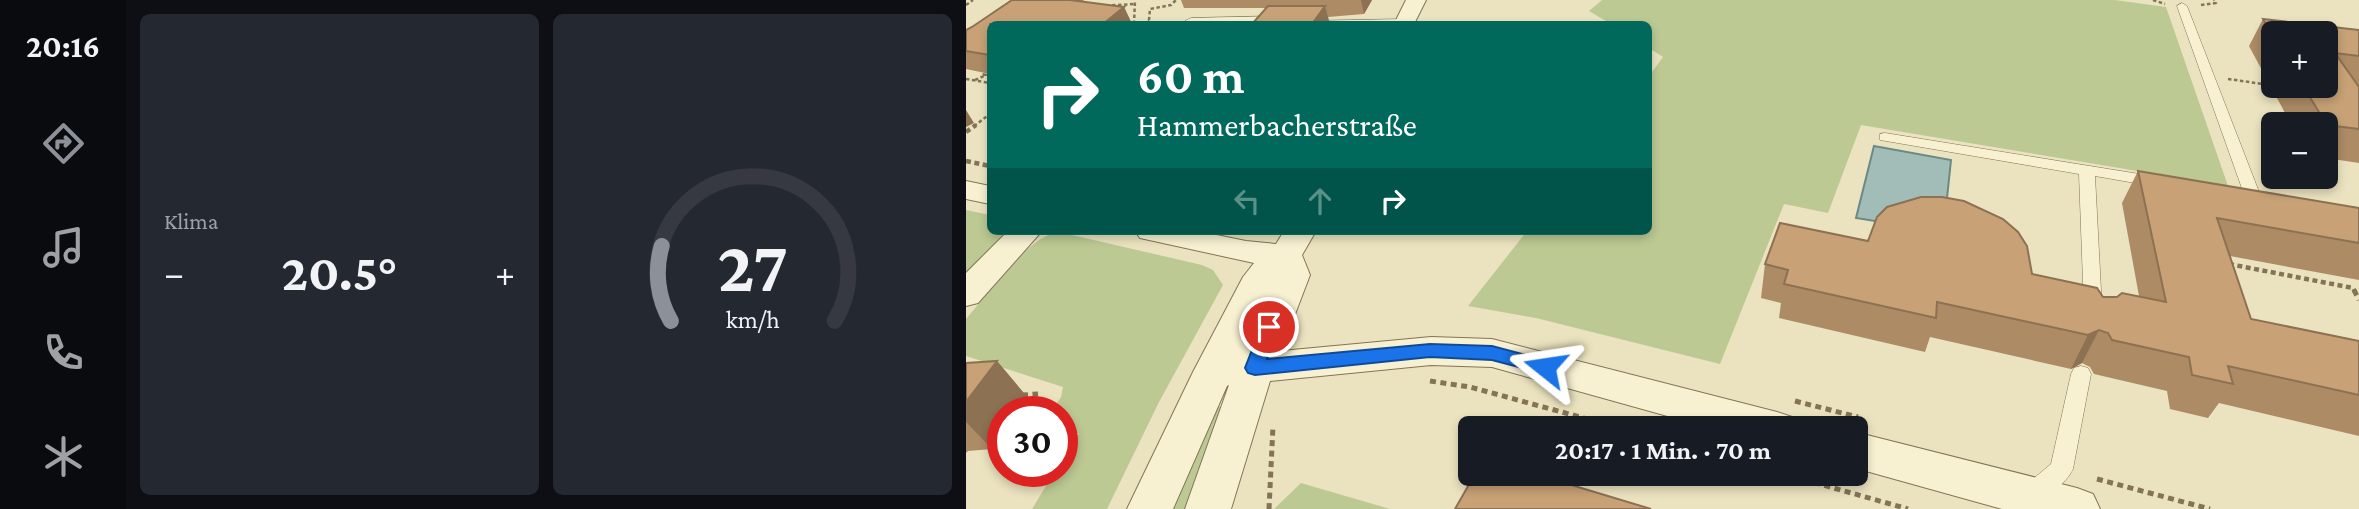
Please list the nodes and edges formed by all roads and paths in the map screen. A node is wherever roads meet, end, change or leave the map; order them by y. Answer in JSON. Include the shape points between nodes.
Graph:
{"nodes":[{"id":1,"x":1111,"y":0,"type":"edge"},
{"id":2,"x":1177,"y":0,"type":"edge"},
{"id":3,"x":1416,"y":0,"type":"edge"},
{"id":4,"x":1135,"y":2,"type":"edge"},
{"id":5,"x":1102,"y":5,"type":"junction"},
{"id":6,"x":2182,"y":6,"type":"dead end"},
{"id":7,"x":1093,"y":10,"type":"edge"},
{"id":8,"x":1134,"y":21,"type":"edge"},
{"id":9,"x":1150,"y":21,"type":"edge"},
{"id":10,"x":1191,"y":21,"type":"dead end"},
{"id":11,"x":1289,"y":21,"type":"edge"},
{"id":12,"x":1406,"y":21,"type":"edge"},
{"id":13,"x":982,"y":74,"type":"edge"},
{"id":14,"x":2210,"y":77,"type":"junction"},
{"id":15,"x":966,"y":79,"type":"edge"},
{"id":16,"x":974,"y":80,"type":"junction"},
{"id":17,"x":987,"y":82,"type":"edge"},
{"id":18,"x":2261,"y":84,"type":"edge"},
{"id":19,"x":987,"y":116,"type":"edge"},
{"id":20,"x":966,"y":132,"type":"edge"},
{"id":21,"x":1885,"y":137,"type":"dead end"},
{"id":22,"x":966,"y":161,"type":"edge"},
{"id":23,"x":2087,"y":170,"type":"junction"},
{"id":24,"x":2176,"y":185,"type":"edge"},
{"id":25,"x":985,"y":188,"type":"edge"},
{"id":26,"x":2253,"y":197,"type":"edge"},
{"id":27,"x":1022,"y":235,"type":"edge"},
{"id":28,"x":1169,"y":235,"type":"edge"},
{"id":29,"x":1292,"y":243,"type":"edge"},
{"id":30,"x":2217,"y":262,"type":"edge"},
{"id":31,"x":2348,"y":278,"type":"dead end"},
{"id":32,"x":2353,"y":288,"type":"junction"},
{"id":33,"x":966,"y":294,"type":"edge"},
{"id":34,"x":2359,"y":300,"type":"edge"},
{"id":35,"x":2093,"y":323,"type":"edge"},
{"id":36,"x":1255,"y":368,"type":"junction"},
{"id":37,"x":1213,"y":372,"type":"junction"},
{"id":38,"x":2081,"y":374,"type":"dead end"},
{"id":39,"x":1420,"y":380,"type":"dead end"},
{"id":40,"x":1038,"y":394,"type":"dead end"},
{"id":41,"x":1010,"y":396,"type":"dead end"},
{"id":42,"x":1577,"y":416,"type":"edge"},
{"id":43,"x":1728,"y":416,"type":"edge"},
{"id":44,"x":1868,"y":453,"type":"edge"},
{"id":45,"x":1827,"y":486,"type":"edge"},
{"id":46,"x":2029,"y":496,"type":"junction"},
{"id":47,"x":1150,"y":509,"type":"edge"},
{"id":48,"x":1208,"y":509,"type":"edge"},
{"id":49,"x":1908,"y":509,"type":"edge"},
{"id":50,"x":2077,"y":509,"type":"edge"}],
"edges":[{"from":1,"to":5,"type":"path"},
{"from":2,"to":9,"type":"path","via":[[1150,9]]},
{"from":3,"to":12,"type":"street"},
{"from":4,"to":5,"type":"path"},
{"from":4,"to":8,"type":"path"},
{"from":5,"to":7,"type":"path"},
{"from":6,"to":14,"type":"lane"},
{"from":10,"to":11,"type":"lane"},
{"from":13,"to":16,"type":"path","via":[[986,75]]},
{"from":14,"to":18,"type":"path"},
{"from":14,"to":26,"type":"lane"},
{"from":15,"to":16,"type":"path"},
{"from":16,"to":17,"type":"path"},
{"from":19,"to":20,"type":"path"},
{"from":21,"to":23,"type":"lane"},
{"from":22,"to":25,"type":"path"},
{"from":23,"to":24,"type":"lane"},
{"from":23,"to":35,"type":"lane"},
{"from":27,"to":33,"type":"street"},
{"from":28,"to":29,"type":"street","via":[[1246,252]]},
{"from":29,"to":36,"type":"street","via":[[1293,275]]},
{"from":29,"to":37,"type":"street","via":[[1260,277]]},
{"from":30,"to":32,"type":"path"},
{"from":31,"to":32,"type":"path"},
{"from":32,"to":34,"type":"path"},
{"from":36,"to":37,"type":"street"},
{"from":36,"to":43,"type":"street","via":[[1430,351],[1492,353]]},
{"from":36,"to":48,"type":"street"},
{"from":37,"to":47,"type":"street"},
{"from":38,"to":46,"type":"lane","via":[[2061,469]]},
{"from":39,"to":42,"type":"path","via":[[1471,387]]},
{"from":40,"to":41,"type":"path"},
{"from":44,"to":46,"type":"street"},
{"from":45,"to":49,"type":"path"},
{"from":46,"to":50,"type":"street"}]}
